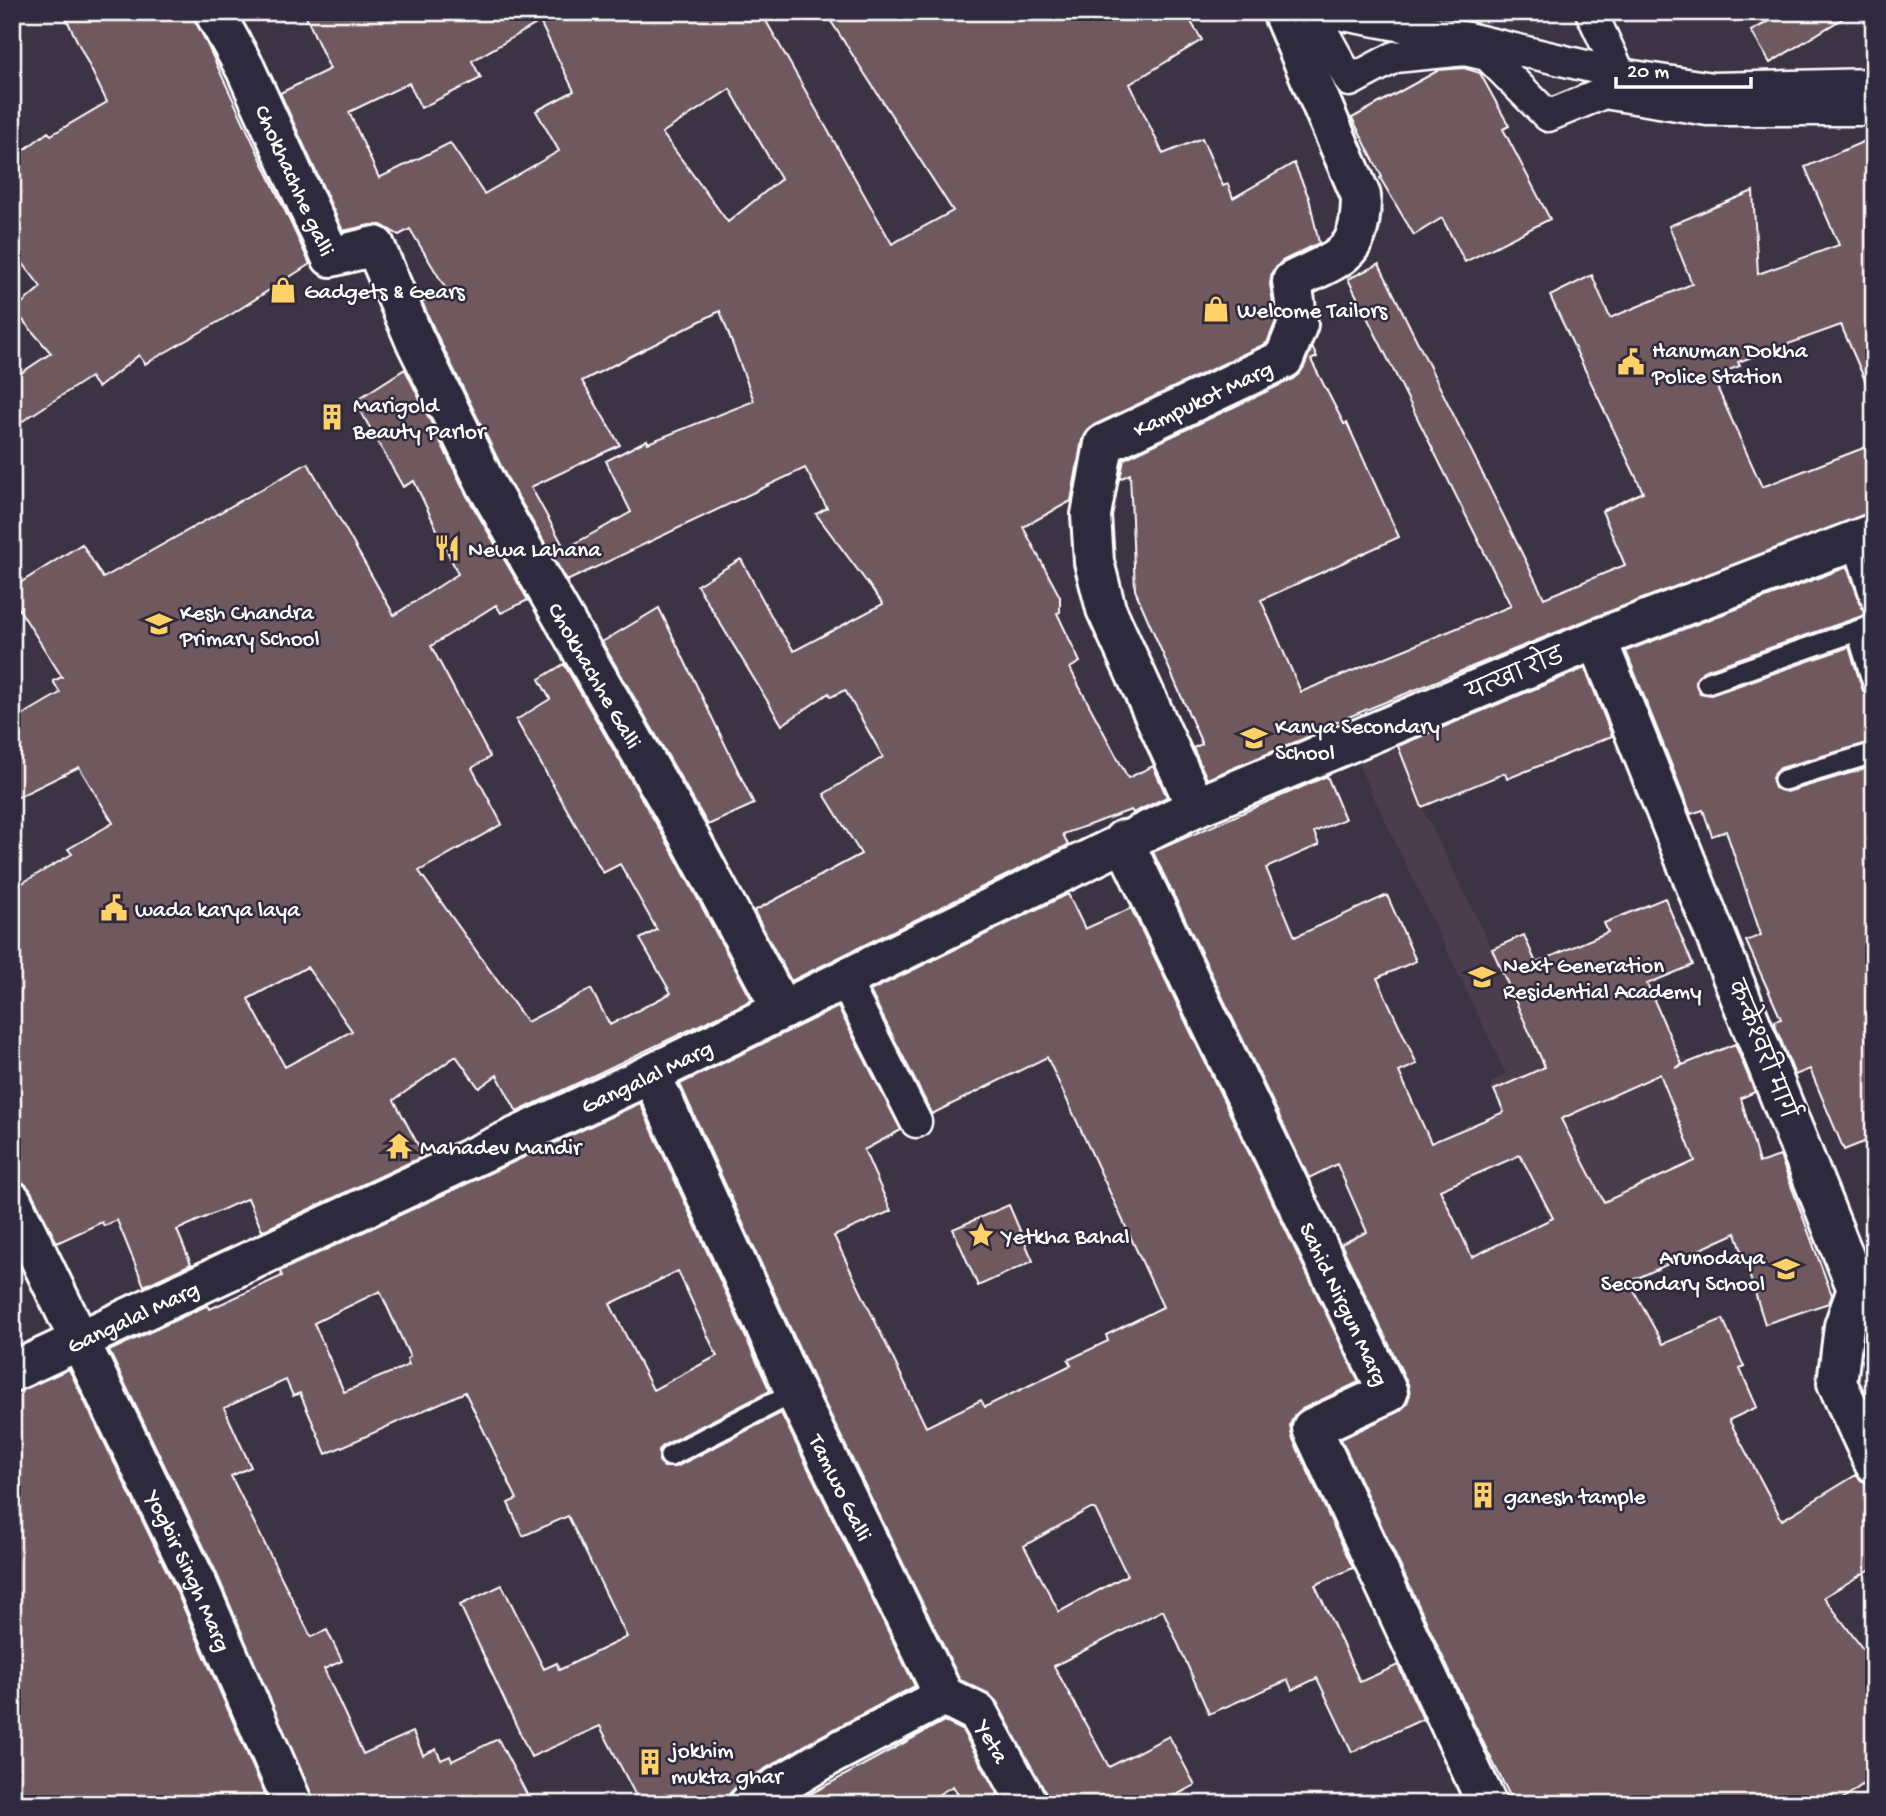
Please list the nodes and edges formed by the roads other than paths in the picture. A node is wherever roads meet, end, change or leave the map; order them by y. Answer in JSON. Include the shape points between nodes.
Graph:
{"nodes":[{"id":1,"x":214,"y":12,"type":"edge"},
{"id":2,"x":1282,"y":12,"type":"edge"},
{"id":3,"x":1312,"y":12,"type":"edge"},
{"id":4,"x":1327,"y":12,"type":"edge"},
{"id":5,"x":1591,"y":12,"type":"edge"},
{"id":6,"x":1620,"y":74,"type":"junction"},
{"id":7,"x":1874,"y":85,"type":"edge"},
{"id":8,"x":1874,"y":110,"type":"edge"},
{"id":9,"x":414,"y":338,"type":"joint"},
{"id":10,"x":1863,"y":537,"type":"edge"},
{"id":11,"x":1874,"y":608,"type":"edge"},
{"id":12,"x":1865,"y":628,"type":"edge"},
{"id":13,"x":1597,"y":639,"type":"junction"},
{"id":14,"x":1707,"y":683,"type":"dead end"},
{"id":15,"x":1874,"y":687,"type":"edge"},
{"id":16,"x":1874,"y":753,"type":"edge"},
{"id":17,"x":1784,"y":780,"type":"dead end"},
{"id":18,"x":1196,"y":807,"type":"junction"},
{"id":19,"x":1123,"y":841,"type":"junction"},
{"id":20,"x":845,"y":981,"type":"junction"},
{"id":21,"x":782,"y":1010,"type":"junction"},
{"id":22,"x":651,"y":1074,"type":"junction"},
{"id":23,"x":916,"y":1122,"type":"dead end"},
{"id":24,"x":12,"y":1201,"type":"edge"},
{"id":25,"x":81,"y":1339,"type":"junction"},
{"id":26,"x":12,"y":1372,"type":"edge"},
{"id":27,"x":795,"y":1392,"type":"junction"},
{"id":28,"x":670,"y":1456,"type":"dead end"},
{"id":29,"x":1874,"y":1463,"type":"edge"},
{"id":30,"x":944,"y":1696,"type":"junction"},
{"id":31,"x":293,"y":1804,"type":"edge"},
{"id":32,"x":749,"y":1804,"type":"edge"},
{"id":33,"x":1028,"y":1804,"type":"edge"},
{"id":34,"x":1488,"y":1804,"type":"edge"}],
"edges":[{"from":1,"to":9,"type":"street","name":"Chokhachhe galli","via":[[246,68],[331,257],[375,246]]},
{"from":2,"to":18,"type":"street","name":"Kampukot Marg","via":[[1361,196],[1361,225],[1349,252],[1292,281],[1298,324],[1284,359],[1104,444],[1091,515],[1094,562],[1106,609]]},
{"from":3,"to":8,"type":"street","via":[[1350,81],[1395,57],[1465,50],[1487,55],[1548,116],[1604,93],[1707,110]]},
{"from":4,"to":6,"type":"street","via":[[1468,38]]},
{"from":5,"to":6,"type":"street"},
{"from":6,"to":7,"type":"street","via":[[1713,88]]},
{"from":9,"to":21,"type":"street","name":"Chokhachhe Galli","via":[[494,499],[691,840]]},
{"from":10,"to":11,"type":"lane"},
{"from":10,"to":13,"type":"street","name":"यत्खा रोड"},
{"from":12,"to":14,"type":"lane"},
{"from":12,"to":15,"type":"lane"},
{"from":13,"to":18,"type":"street","name":"यत्खा रोड"},
{"from":13,"to":29,"type":"street","name":"कन्केश्वरी मार्ग","via":[[1857,1289],[1844,1326],[1837,1383]]},
{"from":16,"to":17,"type":"lane"},
{"from":18,"to":19,"type":"street","name":"यत्खा रोड"},
{"from":19,"to":20,"type":"street","name":"Gangalal Marg"},
{"from":19,"to":34,"type":"street","name":"Sahid Nirgun Marg","via":[[1388,1393],[1312,1428]]},
{"from":20,"to":21,"type":"street","name":"Gangalal Marg"},
{"from":20,"to":23,"type":"street"},
{"from":21,"to":22,"type":"street","name":"Gangalal Marg"},
{"from":22,"to":25,"type":"street","name":"Gangalal Marg"},
{"from":22,"to":27,"type":"street","name":"Tamwo Galli"},
{"from":24,"to":25,"type":"street","name":"Yogbir Singh Marg"},
{"from":25,"to":26,"type":"street","name":"Gangalal Marg"},
{"from":25,"to":31,"type":"street","name":"Yogbir Singh Marg","via":[[196,1581]]},
{"from":27,"to":28,"type":"lane"},
{"from":27,"to":30,"type":"street","name":"Tamwo Galli"},
{"from":30,"to":32,"type":"street"},
{"from":30,"to":33,"type":"street","name":"Yeta","via":[[978,1713]]}]}
